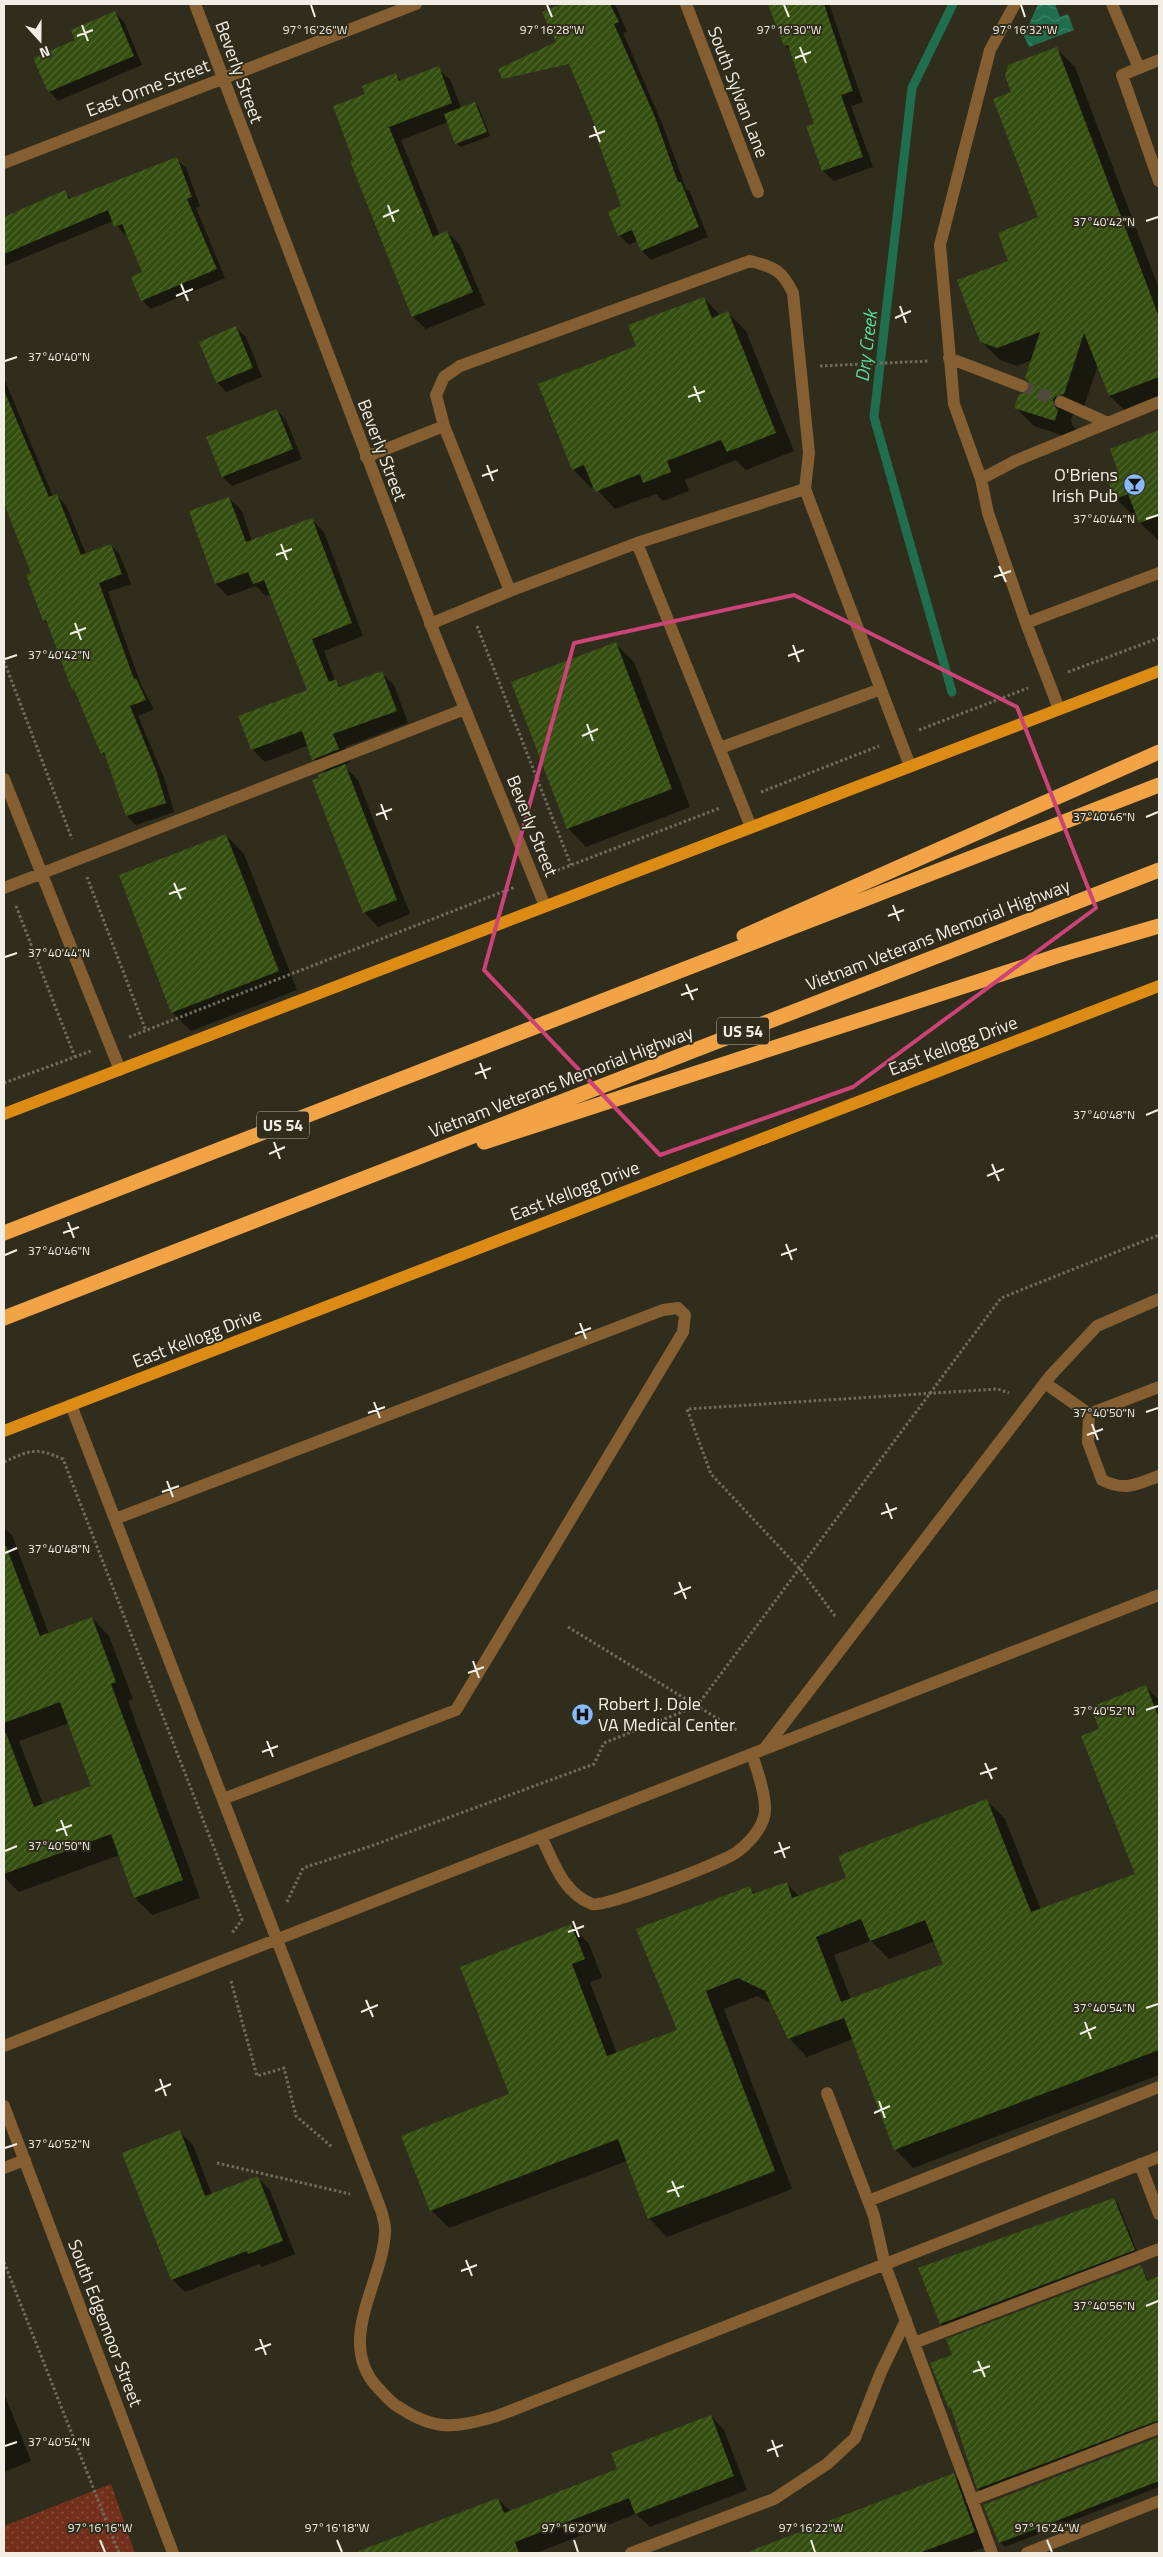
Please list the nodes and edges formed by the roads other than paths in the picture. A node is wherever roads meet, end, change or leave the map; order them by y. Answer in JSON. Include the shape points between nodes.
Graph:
{"nodes":[{"id":1,"x":195,"y":4,"type":"edge"},
{"id":2,"x":416,"y":4,"type":"edge"},
{"id":3,"x":686,"y":4,"type":"edge"},
{"id":4,"x":1015,"y":4,"type":"edge"},
{"id":5,"x":1112,"y":4,"type":"edge"},
{"id":6,"x":1159,"y":60,"type":"edge"},
{"id":7,"x":1139,"y":68,"type":"junction"},
{"id":8,"x":222,"y":78,"type":"junction"},
{"id":9,"x":4,"y":163,"type":"edge"},
{"id":10,"x":1159,"y":181,"type":"edge"},
{"id":11,"x":758,"y":192,"type":"dead end"},
{"id":12,"x":950,"y":358,"type":"junction"},
{"id":13,"x":1022,"y":386,"type":"tunnel mouth"},
{"id":14,"x":1061,"y":402,"type":"tunnel mouth"},
{"id":15,"x":1159,"y":402,"type":"edge"},
{"id":16,"x":1108,"y":423,"type":"junction"},
{"id":17,"x":444,"y":426,"type":"junction"},
{"id":18,"x":366,"y":457,"type":"junction"},
{"id":19,"x":981,"y":479,"type":"junction"},
{"id":20,"x":806,"y":489,"type":"junction"},
{"id":21,"x":637,"y":543,"type":"junction"},
{"id":22,"x":1159,"y":573,"type":"edge"},
{"id":23,"x":510,"y":591,"type":"junction"},
{"id":24,"x":1026,"y":623,"type":"junction"},
{"id":25,"x":430,"y":624,"type":"junction"},
{"id":26,"x":1159,"y":671,"type":"edge"},
{"id":27,"x":881,"y":689,"type":"junction"},
{"id":28,"x":465,"y":709,"type":"junction"},
{"id":29,"x":1059,"y":709,"type":"junction"},
{"id":30,"x":720,"y":748,"type":"junction"},
{"id":31,"x":1159,"y":752,"type":"edge"},
{"id":32,"x":910,"y":766,"type":"junction"},
{"id":33,"x":4,"y":779,"type":"edge"},
{"id":34,"x":1159,"y":786,"type":"edge"},
{"id":35,"x":751,"y":827,"type":"junction"},
{"id":36,"x":1159,"y":870,"type":"edge"},
{"id":37,"x":42,"y":874,"type":"junction"},
{"id":38,"x":6,"y":888,"type":"edge"},
{"id":39,"x":545,"y":906,"type":"junction"},
{"id":40,"x":1159,"y":926,"type":"edge"},
{"id":41,"x":1159,"y":986,"type":"edge"},
{"id":42,"x":562,"y":1016,"type":"junction"},
{"id":43,"x":120,"y":1070,"type":"junction"},
{"id":44,"x":4,"y":1114,"type":"edge"},
{"id":45,"x":328,"y":1192,"type":"junction"},
{"id":46,"x":4,"y":1233,"type":"edge"},
{"id":47,"x":1159,"y":1299,"type":"edge"},
{"id":48,"x":4,"y":1318,"type":"edge"},
{"id":49,"x":1045,"y":1383,"type":"junction"},
{"id":50,"x":1159,"y":1387,"type":"edge"},
{"id":51,"x":71,"y":1405,"type":"junction"},
{"id":52,"x":1089,"y":1414,"type":"junction"},
{"id":53,"x":4,"y":1431,"type":"edge"},
{"id":54,"x":1159,"y":1476,"type":"edge"},
{"id":55,"x":115,"y":1519,"type":"junction"},
{"id":56,"x":1159,"y":1595,"type":"edge"},
{"id":57,"x":765,"y":1749,"type":"junction"},
{"id":58,"x":752,"y":1754,"type":"junction"},
{"id":59,"x":223,"y":1799,"type":"junction"},
{"id":60,"x":541,"y":1836,"type":"junction"},
{"id":61,"x":277,"y":1939,"type":"junction"},
{"id":62,"x":4,"y":2046,"type":"edge"},
{"id":63,"x":1159,"y":2087,"type":"edge"},
{"id":64,"x":827,"y":2093,"type":"dead end"},
{"id":65,"x":4,"y":2106,"type":"edge"},
{"id":66,"x":1159,"y":2157,"type":"edge"},
{"id":67,"x":25,"y":2160,"type":"junction"},
{"id":68,"x":1140,"y":2164,"type":"junction"},
{"id":69,"x":4,"y":2168,"type":"edge"},
{"id":70,"x":868,"y":2201,"type":"junction"},
{"id":71,"x":1159,"y":2214,"type":"edge"},
{"id":72,"x":1159,"y":2249,"type":"edge"},
{"id":73,"x":885,"y":2265,"type":"junction"},
{"id":74,"x":906,"y":2320,"type":"junction"},
{"id":75,"x":914,"y":2344,"type":"junction"},
{"id":76,"x":1159,"y":2428,"type":"edge"},
{"id":77,"x":972,"y":2500,"type":"junction"},
{"id":78,"x":1159,"y":2501,"type":"edge"},
{"id":79,"x":173,"y":2553,"type":"edge"},
{"id":80,"x":631,"y":2553,"type":"edge"},
{"id":81,"x":992,"y":2553,"type":"edge"},
{"id":82,"x":1027,"y":2553,"type":"edge"}],
"edges":[{"from":1,"to":8,"type":"street","name":"Beverly Street"},
{"from":2,"to":8,"type":"street","name":"East Orme Street"},
{"from":3,"to":11,"type":"street","name":"South Sylvan Lane"},
{"from":4,"to":12,"type":"street","via":[[990,50],[940,245]]},
{"from":5,"to":7,"type":"street"},
{"from":6,"to":7,"type":"street"},
{"from":7,"to":10,"type":"street","via":[[1122,75]]},
{"from":8,"to":9,"type":"street","name":"East Orme Street"},
{"from":8,"to":18,"type":"street","name":"Beverly Street"},
{"from":12,"to":13,"type":"street"},
{"from":12,"to":19,"type":"street","via":[[954,404]]},
{"from":14,"to":16,"type":"street"},
{"from":15,"to":16,"type":"street"},
{"from":16,"to":19,"type":"street","via":[[1015,460]]},
{"from":17,"to":18,"type":"street"},
{"from":17,"to":20,"type":"street","via":[[436,395],[444,377],[460,366],[750,261],[771,266],[785,276],[793,293],[809,454]]},
{"from":17,"to":23,"type":"street"},
{"from":18,"to":25,"type":"street","name":"Beverly Street"},
{"from":19,"to":24,"type":"street","via":[[988,513]]},
{"from":20,"to":21,"type":"street"},
{"from":20,"to":27,"type":"street"},
{"from":21,"to":23,"type":"street"},
{"from":21,"to":30,"type":"street"},
{"from":22,"to":24,"type":"street"},
{"from":23,"to":25,"type":"street"},
{"from":24,"to":29,"type":"street"},
{"from":25,"to":28,"type":"street","name":"Beverly Street"},
{"from":26,"to":29,"type":"main road"},
{"from":27,"to":30,"type":"street"},
{"from":27,"to":32,"type":"street"},
{"from":28,"to":37,"type":"street"},
{"from":28,"to":39,"type":"street","name":"Beverly Street"},
{"from":29,"to":32,"type":"main road"},
{"from":30,"to":35,"type":"street"},
{"from":31,"to":42,"type":"highway"},
{"from":32,"to":35,"type":"main road"},
{"from":33,"to":37,"type":"street"},
{"from":34,"to":42,"type":"highway","number":"US 54"},
{"from":35,"to":39,"type":"main road"},
{"from":36,"to":45,"type":"highway","name":"Vietnam Veterans Memorial Highway","number":"US 54"},
{"from":37,"to":38,"type":"street"},
{"from":37,"to":43,"type":"street"},
{"from":39,"to":43,"type":"main road"},
{"from":40,"to":45,"type":"highway","via":[[1063,954]]},
{"from":41,"to":51,"type":"main road","name":"East Kellogg Drive"},
{"from":42,"to":46,"type":"highway","number":"US 54"},
{"from":43,"to":44,"type":"main road"},
{"from":45,"to":48,"type":"highway","name":"Vietnam Veterans Memorial Highway","number":"US 54"},
{"from":47,"to":49,"type":"street","via":[[1098,1326]]},
{"from":49,"to":52,"type":"street"},
{"from":49,"to":57,"type":"street"},
{"from":50,"to":52,"type":"street"},
{"from":51,"to":53,"type":"main road","name":"East Kellogg Drive"},
{"from":51,"to":55,"type":"street"},
{"from":52,"to":54,"type":"street","via":[[1088,1442],[1102,1480],[1116,1487],[1130,1487]]},
{"from":55,"to":59,"type":"street"},
{"from":55,"to":59,"type":"street","via":[[663,1310],[678,1308],[685,1315],[683,1332],[456,1710]]},
{"from":56,"to":57,"type":"street"},
{"from":57,"to":58,"type":"street"},
{"from":58,"to":60,"type":"street"},
{"from":58,"to":60,"type":"street","via":[[764,1796],[764,1819],[755,1835],[736,1853],[622,1899],[594,1905],[577,1896],[563,1880]]},
{"from":59,"to":61,"type":"street"},
{"from":60,"to":61,"type":"street"},
{"from":61,"to":62,"type":"street"},
{"from":61,"to":73,"type":"street","via":[[381,2210],[386,2231],[360,2330],[360,2354],[369,2378],[392,2403],[418,2420],[445,2426],[498,2416]]},
{"from":63,"to":70,"type":"street"},
{"from":64,"to":70,"type":"street"},
{"from":65,"to":67,"type":"street","name":"South Edgemoor Street"},
{"from":66,"to":68,"type":"street"},
{"from":67,"to":69,"type":"street"},
{"from":67,"to":79,"type":"street","name":"South Edgemoor Street"},
{"from":68,"to":71,"type":"street"},
{"from":68,"to":73,"type":"street"},
{"from":70,"to":73,"type":"street"},
{"from":72,"to":75,"type":"street"},
{"from":73,"to":74,"type":"street"},
{"from":74,"to":75,"type":"street"},
{"from":74,"to":80,"type":"street","via":[[855,2438],[827,2464],[774,2498]]},
{"from":75,"to":77,"type":"street"},
{"from":76,"to":77,"type":"street"},
{"from":77,"to":81,"type":"street"},
{"from":78,"to":82,"type":"street"}]}
